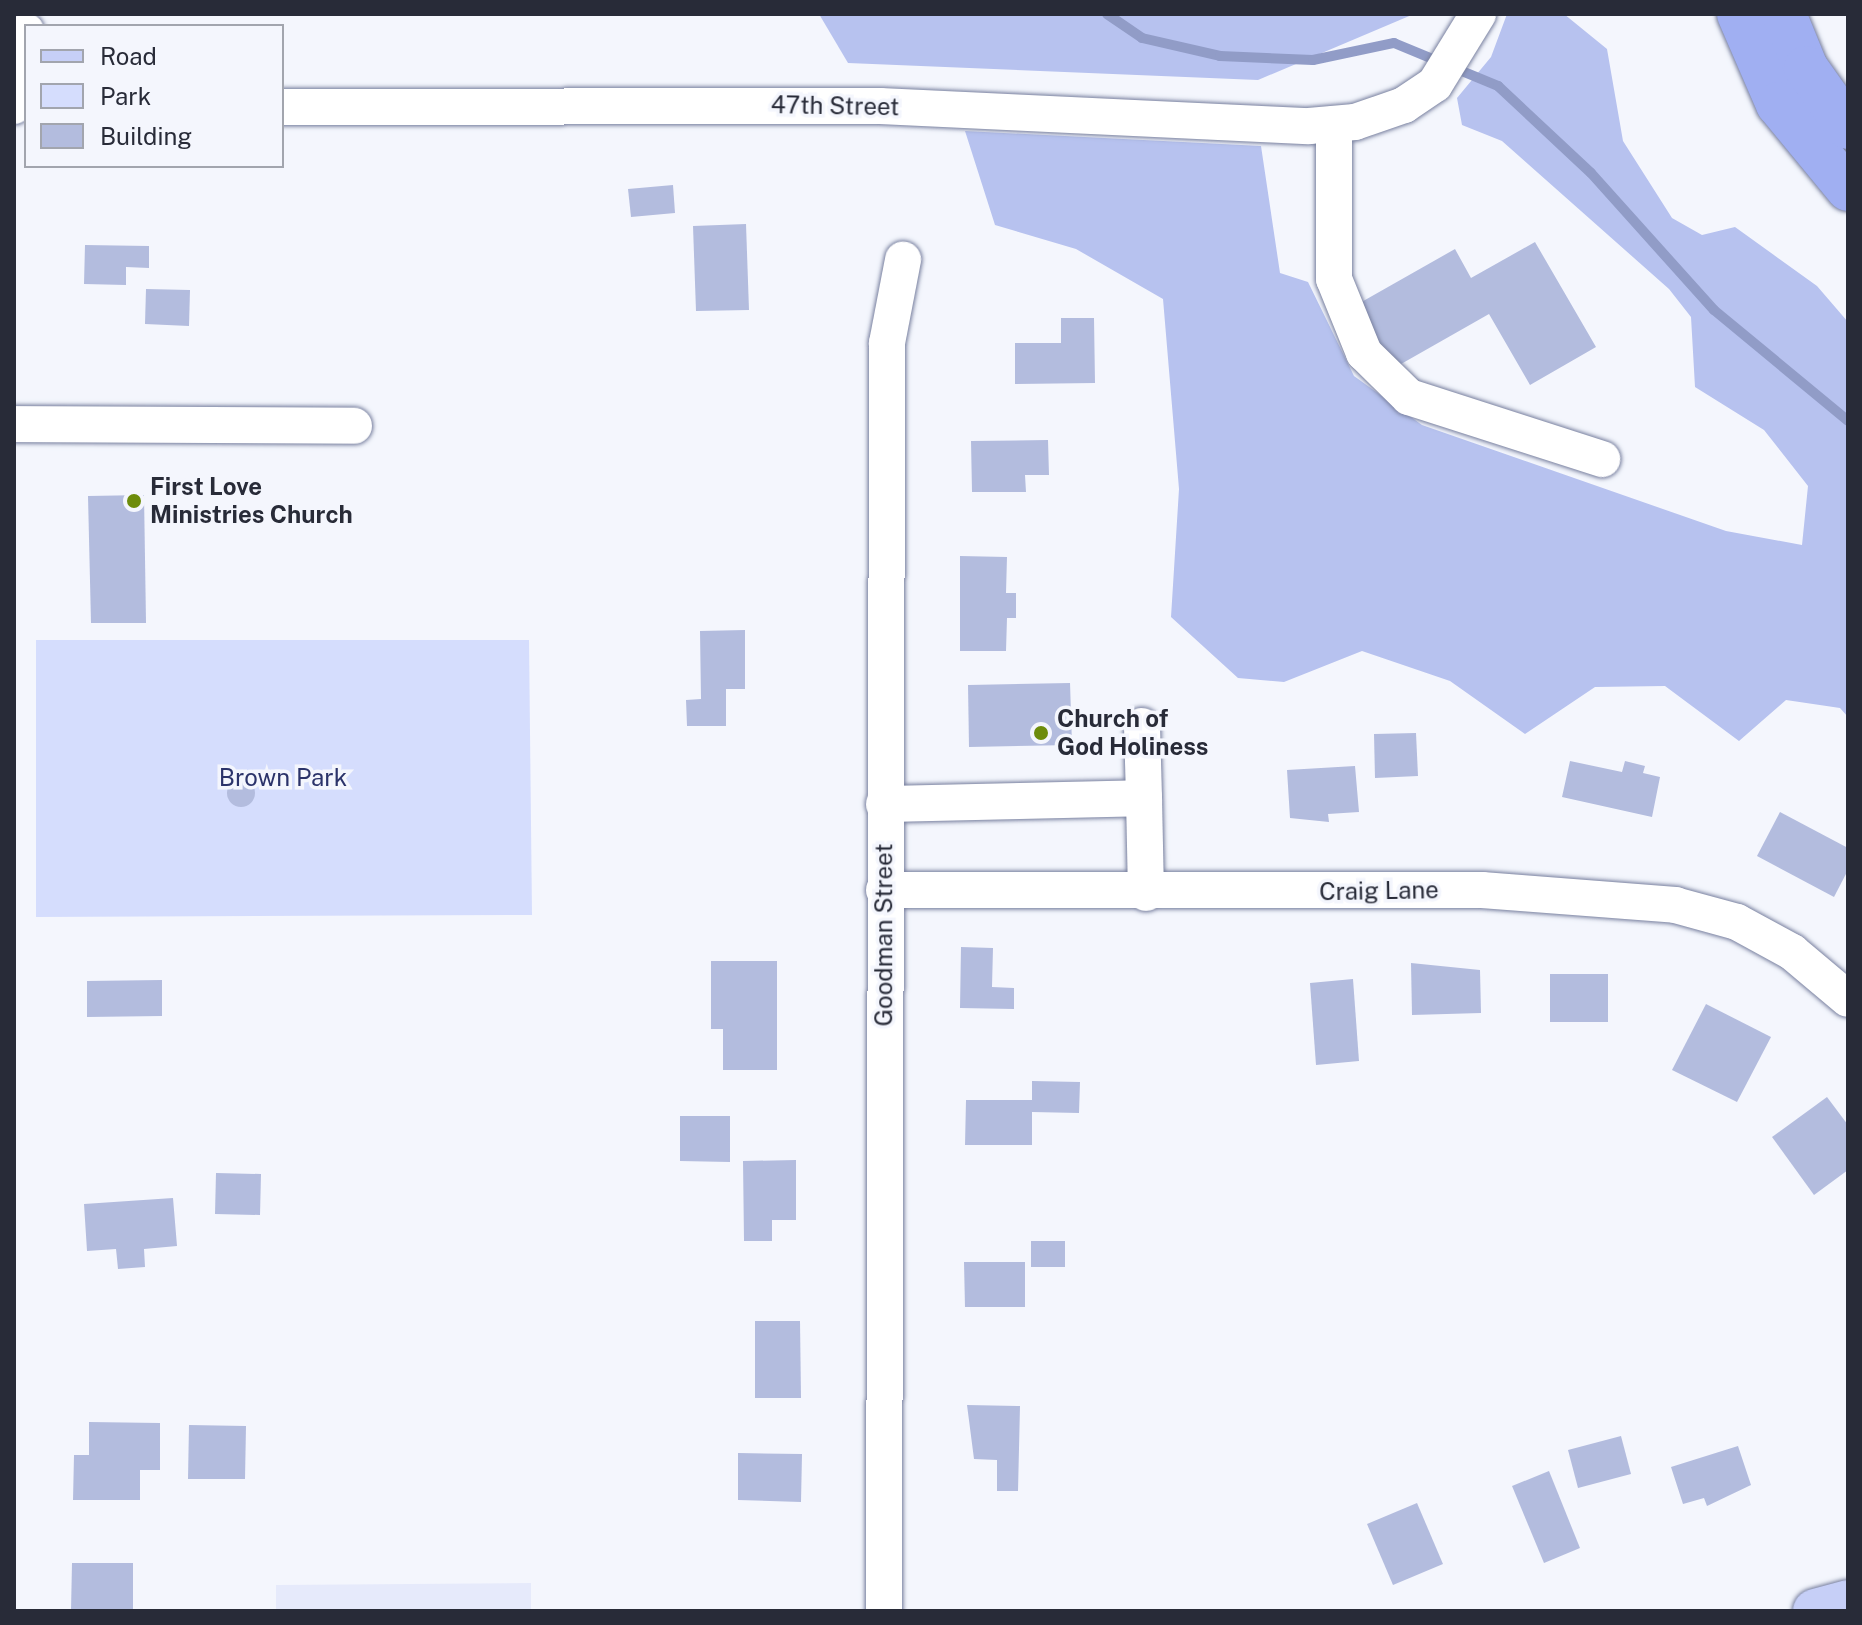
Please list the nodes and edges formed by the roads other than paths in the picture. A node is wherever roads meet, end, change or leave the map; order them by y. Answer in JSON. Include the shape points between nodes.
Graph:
{"nodes":[{"id":1,"x":1739,"y":14,"type":"edge"},
{"id":2,"x":1784,"y":14,"type":"edge"},
{"id":3,"x":1478,"y":15,"type":"edge"},
{"id":4,"x":24,"y":42,"type":"edge"},
{"id":5,"x":14,"y":106,"type":"edge"},
{"id":6,"x":284,"y":107,"type":"edge"},
{"id":7,"x":1334,"y":124,"type":"junction"},
{"id":8,"x":1848,"y":127,"type":"edge"},
{"id":9,"x":1848,"y":189,"type":"edge"},
{"id":10,"x":903,"y":260,"type":"dead end"},
{"id":11,"x":14,"y":424,"type":"edge"},
{"id":12,"x":354,"y":426,"type":"dead end"},
{"id":13,"x":1602,"y":459,"type":"dead end"},
{"id":14,"x":1142,"y":726,"type":"dead end"},
{"id":15,"x":1144,"y":798,"type":"junction"},
{"id":16,"x":884,"y":804,"type":"junction"},
{"id":17,"x":884,"y":890,"type":"junction"},
{"id":18,"x":1146,"y":893,"type":"junction"},
{"id":19,"x":1848,"y":999,"type":"edge"},
{"id":20,"x":1848,"y":1602,"type":"edge"},
{"id":21,"x":884,"y":1611,"type":"edge"},
{"id":22,"x":1815,"y":1611,"type":"edge"}],
"edges":[{"from":1,"to":9,"type":"highway","via":[[1778,104]]},
{"from":2,"to":8,"type":"highway","via":[[1806,68]]},
{"from":3,"to":7,"type":"street","name":"47th Street","via":[[1435,84],[1386,114]]},
{"from":4,"to":5,"type":"street"},
{"from":6,"to":7,"type":"street","name":"47th Street","via":[[880,106]]},
{"from":7,"to":13,"type":"street","via":[[1334,279],[1364,353],[1409,397]]},
{"from":10,"to":16,"type":"street","name":"Goodman Street","via":[[887,343]]},
{"from":11,"to":12,"type":"street"},
{"from":14,"to":15,"type":"street"},
{"from":15,"to":16,"type":"street"},
{"from":15,"to":18,"type":"street"},
{"from":16,"to":17,"type":"street","name":"Goodman Street"},
{"from":17,"to":18,"type":"street","name":"Craig Lane"},
{"from":17,"to":21,"type":"street","name":"Goodman Street"},
{"from":18,"to":19,"type":"street","name":"Craig Lane","via":[[1482,890],[1675,905],[1737,922],[1792,952]]},
{"from":20,"to":22,"type":"main road"}]}
